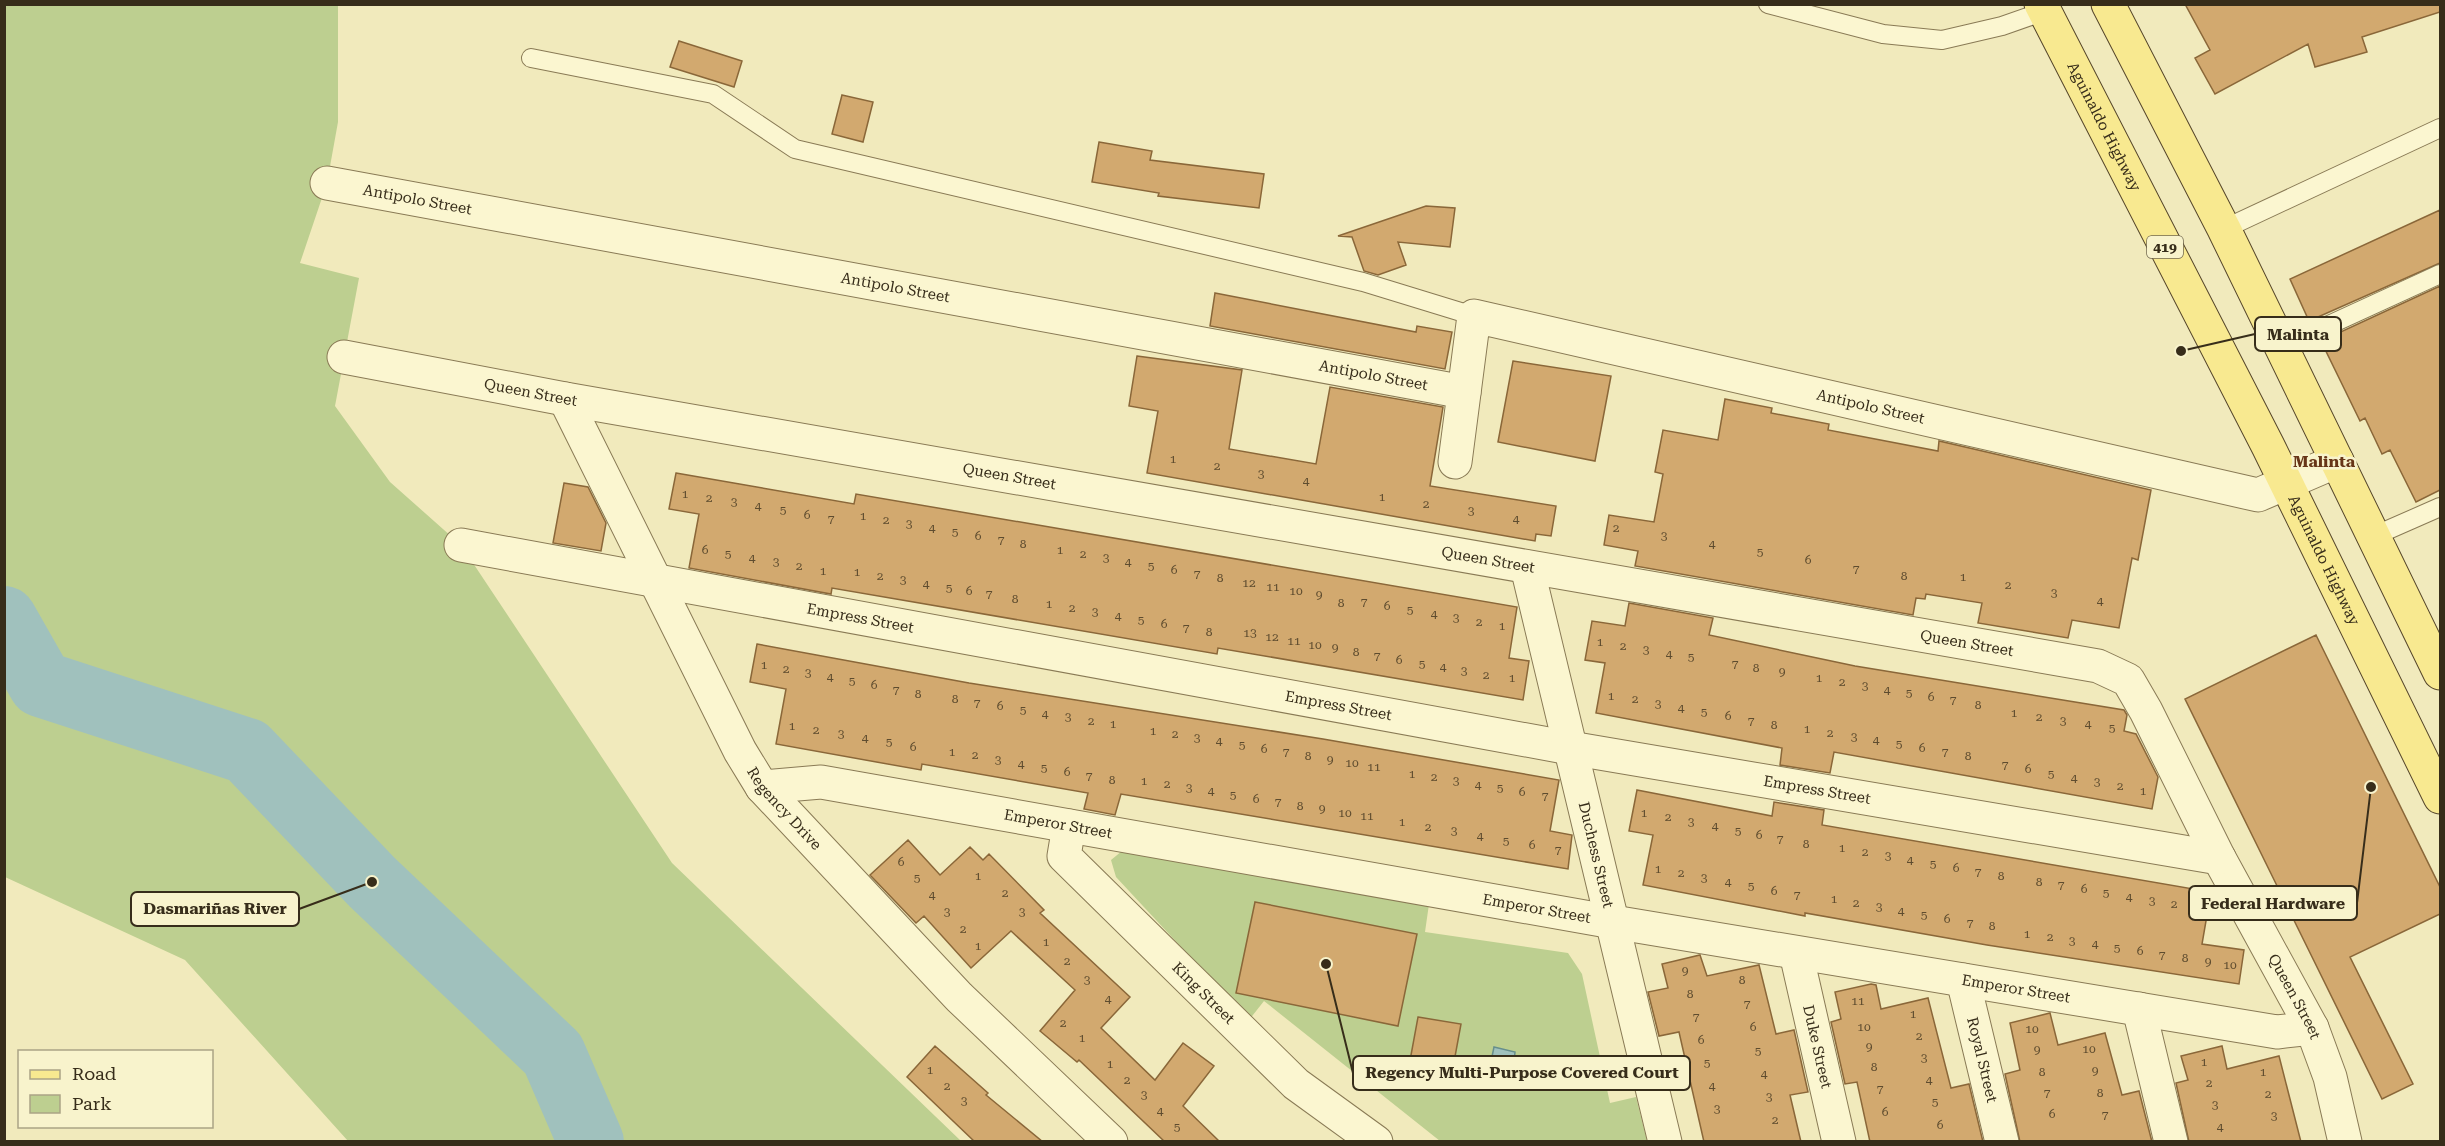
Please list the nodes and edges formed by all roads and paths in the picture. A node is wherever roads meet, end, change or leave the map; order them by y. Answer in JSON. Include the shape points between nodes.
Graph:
{"nodes":[{"id":1,"x":1768,"y":4,"type":"edge"},
{"id":2,"x":2108,"y":4,"type":"edge"},
{"id":3,"x":2049,"y":7,"type":"edge"},
{"id":4,"x":531,"y":58,"type":"dead end"},
{"id":5,"x":2440,"y":128,"type":"edge"},
{"id":6,"x":327,"y":183,"type":"dead end"},
{"id":7,"x":2224,"y":229,"type":"junction"},
{"id":8,"x":2440,"y":274,"type":"edge"},
{"id":9,"x":1473,"y":316,"type":"junction"},
{"id":10,"x":2282,"y":347,"type":"junction"},
{"id":11,"x":344,"y":357,"type":"dead end"},
{"id":12,"x":1464,"y":392,"type":"junction"},
{"id":13,"x":565,"y":399,"type":"junction"},
{"id":14,"x":2337,"y":461,"type":"junction"},
{"id":15,"x":1455,"y":462,"type":"dead end"},
{"id":16,"x":2286,"y":483,"type":"junction"},
{"id":17,"x":2440,"y":507,"type":"edge"},
{"id":18,"x":2374,"y":536,"type":"junction"},
{"id":19,"x":461,"y":545,"type":"dead end"},
{"id":20,"x":1527,"y":567,"type":"junction"},
{"id":21,"x":657,"y":582,"type":"junction"},
{"id":22,"x":2440,"y":673,"type":"edge"},
{"id":23,"x":1570,"y":748,"type":"junction"},
{"id":24,"x":762,"y":787,"type":"junction"},
{"id":25,"x":2440,"y":797,"type":"edge"},
{"id":26,"x":1070,"y":826,"type":"junction"},
{"id":27,"x":2219,"y":858,"type":"junction"},
{"id":28,"x":1613,"y":922,"type":"junction"},
{"id":29,"x":1796,"y":952,"type":"junction"},
{"id":30,"x":1963,"y":980,"type":"junction"},
{"id":31,"x":2139,"y":1009,"type":"junction"},
{"id":32,"x":2312,"y":1028,"type":"junction"},
{"id":33,"x":1111,"y":1142,"type":"edge"},
{"id":34,"x":1376,"y":1142,"type":"edge"},
{"id":35,"x":1665,"y":1142,"type":"edge"},
{"id":36,"x":1839,"y":1142,"type":"edge"},
{"id":37,"x":2002,"y":1142,"type":"edge"},
{"id":38,"x":2171,"y":1142,"type":"edge"},
{"id":39,"x":2345,"y":1142,"type":"edge"}],
"edges":[{"from":1,"to":3,"type":"lane","via":[[1883,34],[1942,40],[2002,26]]},
{"from":2,"to":7,"type":"main road"},
{"from":3,"to":16,"type":"main road","name":"Aguinaldo Highway","number":"419"},
{"from":4,"to":9,"type":"lane","via":[[713,94],[795,149],[1363,282]]},
{"from":5,"to":7,"type":"lane"},
{"from":6,"to":12,"type":"street","name":"Antipolo Street"},
{"from":7,"to":10,"type":"main road"},
{"from":8,"to":10,"type":"lane"},
{"from":9,"to":12,"type":"street"},
{"from":9,"to":16,"type":"street","name":"Antipolo Street","via":[[2258,495]]},
{"from":10,"to":14,"type":"main road"},
{"from":11,"to":13,"type":"street","name":"Queen Street"},
{"from":12,"to":15,"type":"street"},
{"from":13,"to":20,"type":"street","name":"Queen Street"},
{"from":13,"to":21,"type":"street","name":"Regency Drive"},
{"from":14,"to":16,"type":"street","name":"Antipolo Street"},
{"from":14,"to":18,"type":"main road"},
{"from":16,"to":25,"type":"main road","name":"Aguinaldo Highway","number":"419"},
{"from":17,"to":18,"type":"lane"},
{"from":18,"to":22,"type":"main road"},
{"from":19,"to":21,"type":"street","name":"Empress Street"},
{"from":20,"to":23,"type":"street","name":"Duchess Street"},
{"from":20,"to":27,"type":"street","name":"Queen Street","via":[[2098,666],[2128,680]]},
{"from":21,"to":23,"type":"street","name":"Empress Street"},
{"from":21,"to":24,"type":"street","name":"Regency Drive","via":[[740,751]]},
{"from":23,"to":27,"type":"street","name":"Empress Street"},
{"from":23,"to":28,"type":"street","name":"Duchess Street"},
{"from":24,"to":26,"type":"street","name":"Emperor Street","via":[[821,782]]},
{"from":24,"to":33,"type":"street","name":"Regency Drive","via":[[959,997]]},
{"from":26,"to":28,"type":"street","name":"Emperor Street"},
{"from":26,"to":34,"type":"street","name":"King Street","via":[[1064,856],[1296,1084]]},
{"from":27,"to":32,"type":"street","name":"Queen Street"},
{"from":28,"to":29,"type":"street","name":"Emperor Street"},
{"from":28,"to":35,"type":"street","name":"Duchess Street"},
{"from":29,"to":30,"type":"street","name":"Emperor Street"},
{"from":29,"to":36,"type":"street","name":"Duke Street"},
{"from":30,"to":31,"type":"street","name":"Emperor Street"},
{"from":30,"to":37,"type":"street","name":"Royal Street"},
{"from":31,"to":32,"type":"street","name":"Emperor Street","via":[[2277,1032]]},
{"from":31,"to":38,"type":"street"},
{"from":32,"to":39,"type":"street","name":"Queen Street","via":[[2330,1077]]}]}
